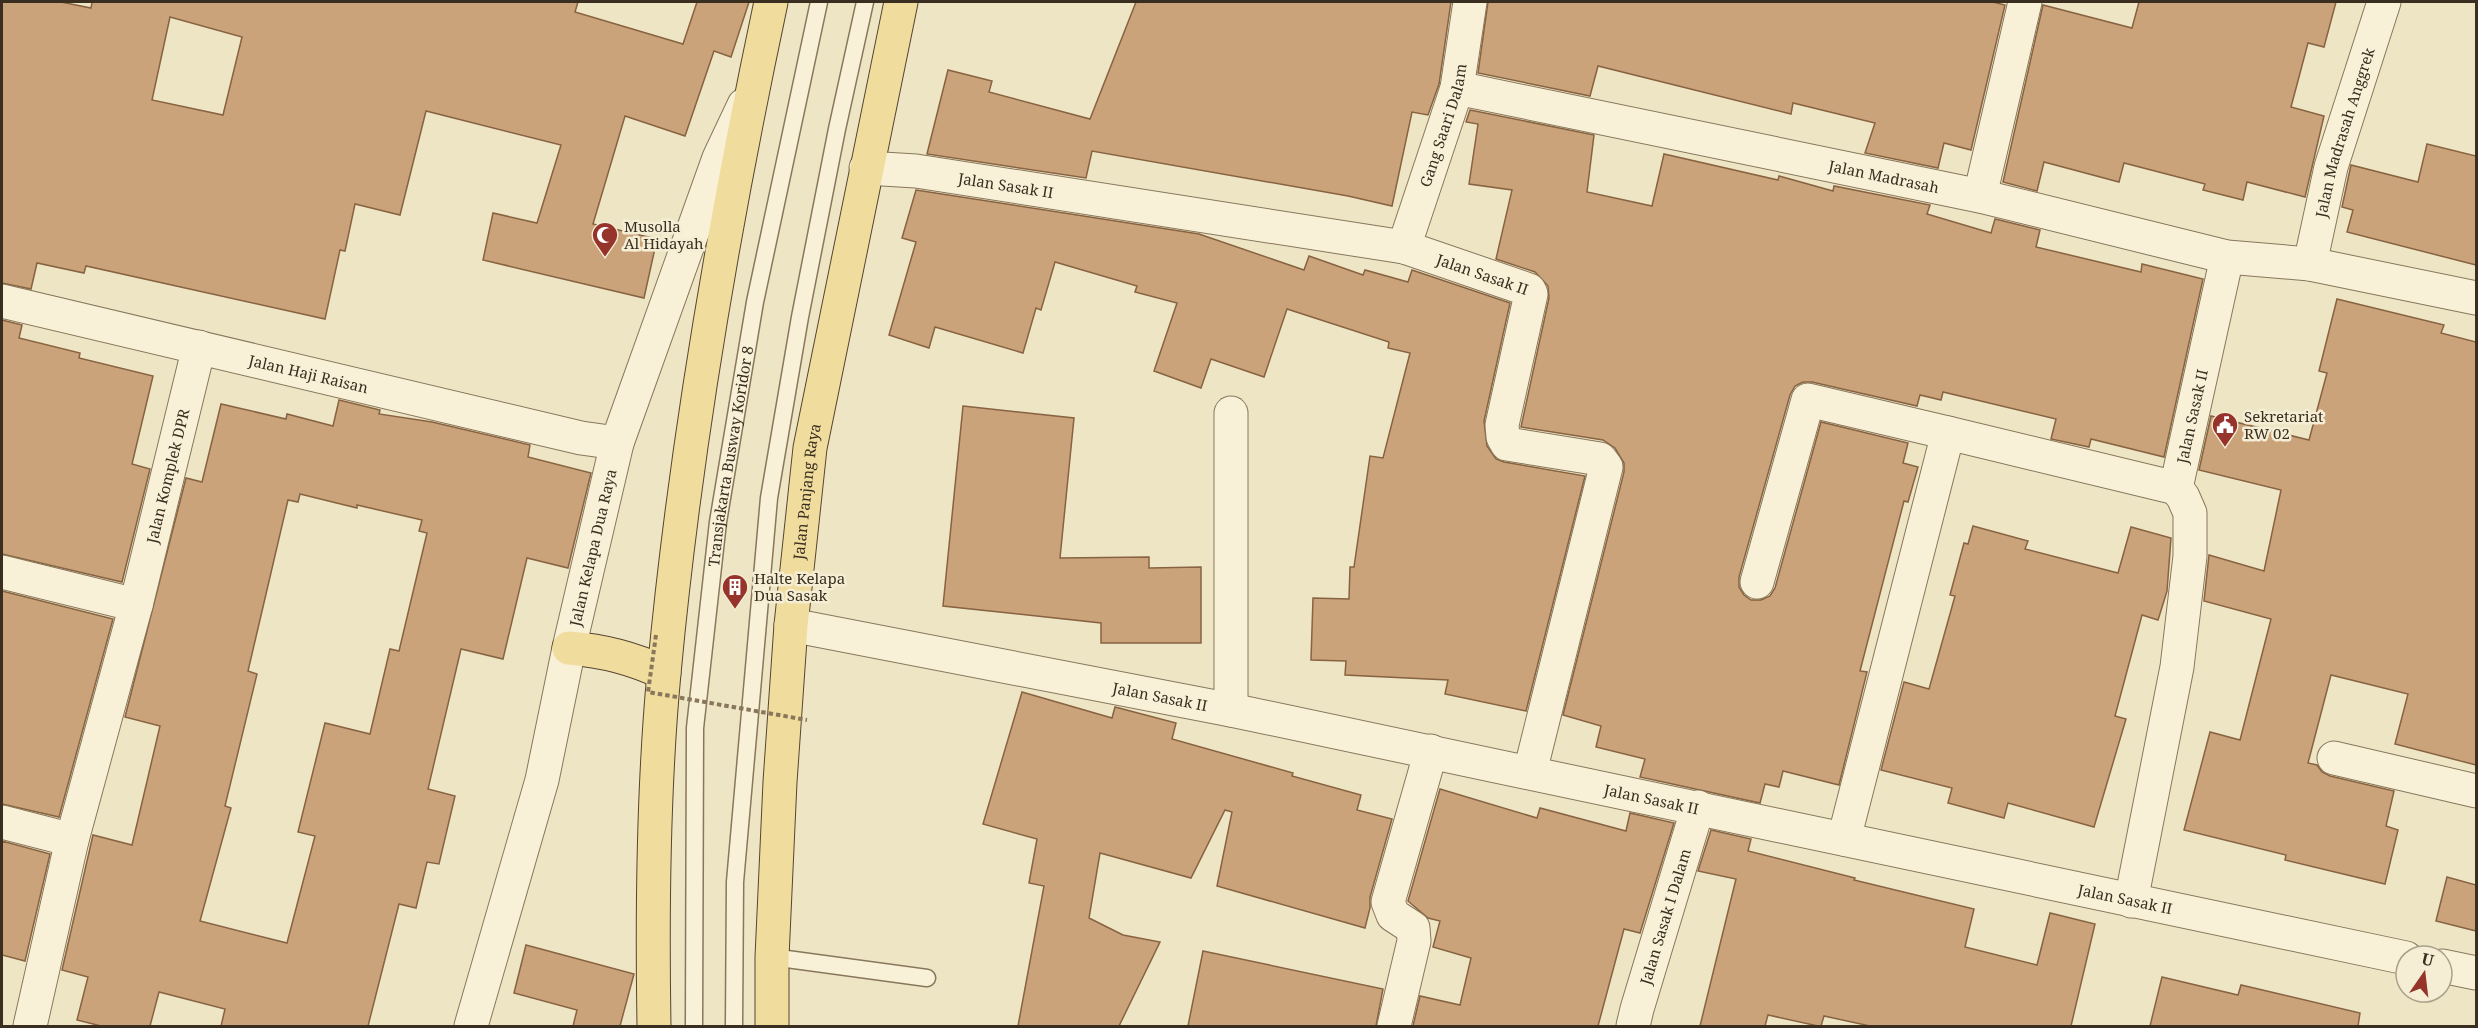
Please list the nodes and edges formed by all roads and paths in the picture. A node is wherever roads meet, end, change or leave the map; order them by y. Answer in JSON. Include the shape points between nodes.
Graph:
{"nodes":[{"id":1,"x":771,"y":2,"type":"edge"},
{"id":2,"x":819,"y":2,"type":"edge"},
{"id":3,"x":865,"y":2,"type":"edge"},
{"id":4,"x":901,"y":2,"type":"edge"},
{"id":5,"x":1470,"y":2,"type":"edge"},
{"id":6,"x":2025,"y":2,"type":"edge"},
{"id":7,"x":2384,"y":2,"type":"edge"},
{"id":8,"x":754,"y":82,"type":"junction"},
{"id":9,"x":1457,"y":88,"type":"junction"},
{"id":10,"x":866,"y":168,"type":"junction"},
{"id":11,"x":1980,"y":196,"type":"junction"},
{"id":12,"x":1404,"y":247,"type":"junction"},
{"id":13,"x":2227,"y":257,"type":"junction"},
{"id":14,"x":2310,"y":264,"type":"junction"},
{"id":15,"x":2476,"y":298,"type":"edge"},
{"id":16,"x":2,"y":301,"type":"edge"},
{"id":17,"x":199,"y":347,"type":"junction"},
{"id":18,"x":1231,"y":413,"type":"dead end"},
{"id":19,"x":1948,"y":433,"type":"junction"},
{"id":20,"x":617,"y":443,"type":"junction"},
{"id":21,"x":2176,"y":488,"type":"junction"},
{"id":22,"x":2,"y":572,"type":"edge"},
{"id":23,"x":1757,"y":582,"type":"dead end"},
{"id":24,"x":136,"y":605,"type":"junction"},
{"id":25,"x":791,"y":625,"type":"junction"},
{"id":26,"x":656,"y":635,"type":"dead end"},
{"id":27,"x":569,"y":648,"type":"junction"},
{"id":28,"x":664,"y":673,"type":"junction"},
{"id":29,"x":1231,"y":710,"type":"junction"},
{"id":30,"x":807,"y":720,"type":"dead end"},
{"id":31,"x":1431,"y":751,"type":"junction"},
{"id":32,"x":2334,"y":758,"type":"dead end"},
{"id":33,"x":1530,"y":772,"type":"junction"},
{"id":34,"x":2476,"y":791,"type":"edge"},
{"id":35,"x":1698,"y":807,"type":"junction"},
{"id":36,"x":2,"y":822,"type":"edge"},
{"id":37,"x":1844,"y":839,"type":"junction"},
{"id":38,"x":72,"y":840,"type":"junction"},
{"id":39,"x":2131,"y":900,"type":"junction"},
{"id":40,"x":2394,"y":955,"type":"edge"},
{"id":41,"x":772,"y":957,"type":"junction"},
{"id":42,"x":2454,"y":968,"type":"edge"},
{"id":43,"x":2476,"y":973,"type":"edge"},
{"id":44,"x":927,"y":978,"type":"dead end"},
{"id":45,"x":30,"y":1026,"type":"edge"},
{"id":46,"x":471,"y":1026,"type":"edge"},
{"id":47,"x":654,"y":1026,"type":"edge"},
{"id":48,"x":694,"y":1026,"type":"edge"},
{"id":49,"x":734,"y":1026,"type":"edge"},
{"id":50,"x":772,"y":1026,"type":"edge"},
{"id":51,"x":1394,"y":1026,"type":"edge"},
{"id":52,"x":1634,"y":1026,"type":"edge"}],
"edges":[{"from":1,"to":8,"type":"main road"},
{"from":2,"to":48,"type":"lane","name":"Transjakarta Busway Koridor 8","via":[[755,302],[718,522],[695,728]]},
{"from":3,"to":49,"type":"lane","via":[[800,317],[770,498],[735,882]]},
{"from":4,"to":10,"type":"main road","name":"Jalan Panjang Raya"},
{"from":5,"to":9,"type":"street","name":"Gang Saari Dalam"},
{"from":6,"to":11,"type":"street"},
{"from":7,"to":14,"type":"street","name":"Jalan Madrasah Anggrek","via":[[2331,167]]},
{"from":8,"to":20,"type":"street","name":"Jalan Kelapa Dua Raya","via":[[719,158]]},
{"from":8,"to":28,"type":"main road","via":[[696,405]]},
{"from":9,"to":11,"type":"street","name":"Jalan Madrasah"},
{"from":9,"to":12,"type":"street","name":"Gang Saari Dalam"},
{"from":10,"to":12,"type":"street","name":"Jalan Sasak II","via":[[916,171]]},
{"from":10,"to":25,"type":"main road","name":"Jalan Panjang Raya","via":[[810,448]]},
{"from":11,"to":13,"type":"street","name":"Jalan Madrasah"},
{"from":12,"to":33,"type":"street","name":"Jalan Sasak II","via":[[1530,290],[1503,437],[1507,444],[1600,459],[1606,467]]},
{"from":13,"to":14,"type":"street","name":"Jalan Madrasah"},
{"from":13,"to":21,"type":"street","name":"Jalan Sasak II"},
{"from":14,"to":15,"type":"street","name":"Jalan Madrasah"},
{"from":16,"to":17,"type":"street","name":"Jalan Haji Raisan"},
{"from":17,"to":20,"type":"street","name":"Jalan Haji Raisan","via":[[581,438]]},
{"from":17,"to":24,"type":"street","name":"Jalan Komplek DPR"},
{"from":18,"to":29,"type":"street"},
{"from":19,"to":21,"type":"street"},
{"from":19,"to":23,"type":"street","via":[[1811,399],[1806,405]]},
{"from":19,"to":37,"type":"street"},
{"from":20,"to":27,"type":"street","name":"Jalan Kelapa Dua Raya"},
{"from":21,"to":39,"type":"street","via":[[2190,513],[2187,578],[2177,668]]},
{"from":22,"to":24,"type":"street"},
{"from":24,"to":38,"type":"street","name":"Jalan Komplek DPR"},
{"from":25,"to":29,"type":"street","name":"Jalan Sasak II"},
{"from":25,"to":41,"type":"main road","name":"Jalan Panjang Raya"},
{"from":26,"to":30,"type":"path","bridge":true,"via":[[648,692]]},
{"from":27,"to":28,"type":"main road","via":[[624,656]]},
{"from":27,"to":46,"type":"street","name":"Jalan Kelapa Dua Raya","via":[[542,780]]},
{"from":28,"to":47,"type":"main road","via":[[652,924]]},
{"from":29,"to":31,"type":"street","name":"Jalan Sasak II"},
{"from":31,"to":33,"type":"street","name":"Jalan Sasak II"},
{"from":31,"to":51,"type":"street","via":[[1388,902],[1393,915],[1413,928],[1414,941]]},
{"from":32,"to":34,"type":"street"},
{"from":33,"to":35,"type":"street","name":"Jalan Sasak II"},
{"from":35,"to":37,"type":"street","name":"Jalan Sasak II"},
{"from":35,"to":52,"type":"street","name":"Jalan Sasak I Dalam"},
{"from":36,"to":38,"type":"street"},
{"from":37,"to":39,"type":"street","name":"Jalan Sasak II"},
{"from":38,"to":45,"type":"street","name":"Jalan Komplek DPR"},
{"from":39,"to":40,"type":"street","name":"Jalan Sasak II"},
{"from":41,"to":44,"type":"lane"},
{"from":41,"to":50,"type":"main road","name":"Jalan Panjang Raya"},
{"from":42,"to":43,"type":"street"}]}
